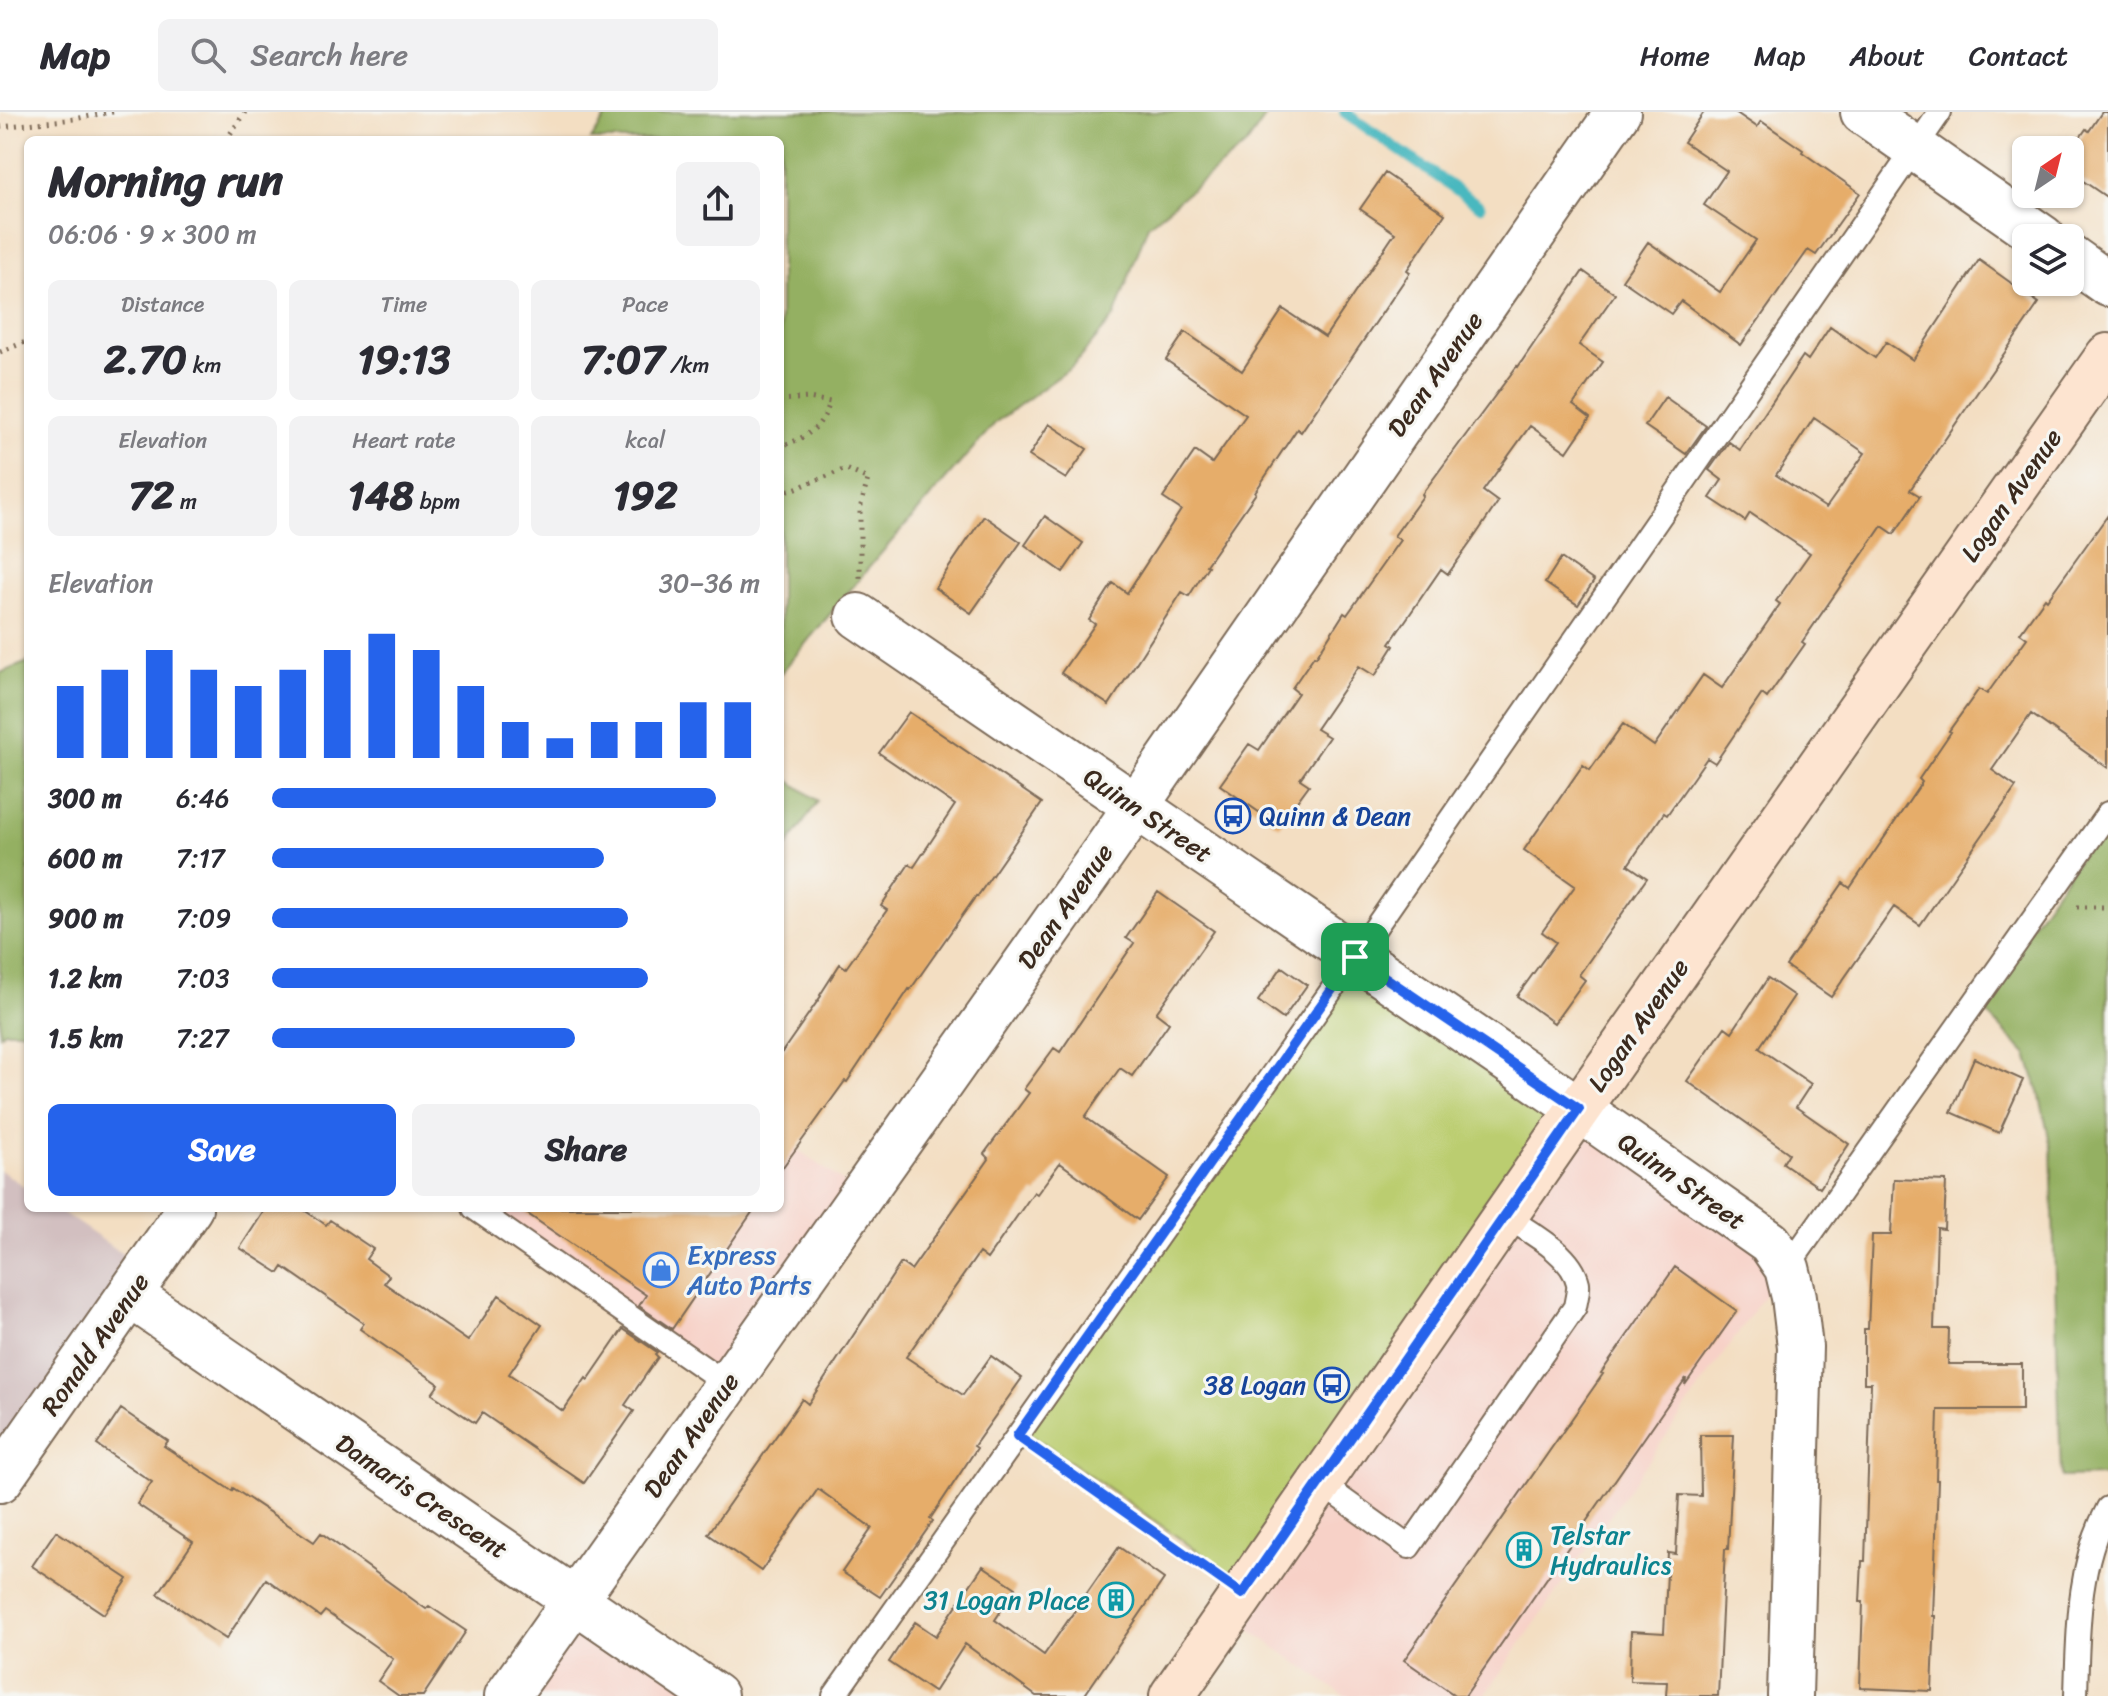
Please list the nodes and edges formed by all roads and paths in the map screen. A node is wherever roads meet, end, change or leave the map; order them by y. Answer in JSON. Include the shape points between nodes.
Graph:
{"nodes":[{"id":1,"x":113,"y":112,"type":"edge"},
{"id":2,"x":245,"y":112,"type":"edge"},
{"id":3,"x":1618,"y":112,"type":"edge"},
{"id":4,"x":1863,"y":112,"type":"edge"},
{"id":5,"x":1940,"y":112,"type":"edge"},
{"id":6,"x":0,"y":127,"type":"edge"},
{"id":7,"x":229,"y":136,"type":"edge"},
{"id":8,"x":1915,"y":148,"type":"junction"},
{"id":9,"x":2023,"y":224,"type":"edge"},
{"id":10,"x":2084,"y":267,"type":"edge"},
{"id":11,"x":2108,"y":284,"type":"edge"},
{"id":12,"x":24,"y":343,"type":"edge"},
{"id":13,"x":0,"y":352,"type":"edge"},
{"id":14,"x":2108,"y":356,"type":"edge"},
{"id":15,"x":784,"y":400,"type":"edge"},
{"id":16,"x":784,"y":445,"type":"edge"},
{"id":17,"x":784,"y":491,"type":"edge"},
{"id":18,"x":858,"y":616,"type":"joint"},
{"id":19,"x":1135,"y":806,"type":"junction"},
{"id":20,"x":2108,"y":813,"type":"edge"},
{"id":21,"x":1355,"y":957,"type":"junction"},
{"id":22,"x":1579,"y":1109,"type":"junction"},
{"id":23,"x":187,"y":1212,"type":"edge"},
{"id":24,"x":480,"y":1212,"type":"edge"},
{"id":25,"x":1505,"y":1216,"type":"junction"},
{"id":26,"x":1787,"y":1268,"type":"junction"},
{"id":27,"x":130,"y":1295,"type":"junction"},
{"id":28,"x":727,"y":1384,"type":"junction"},
{"id":29,"x":1017,"y":1436,"type":"junction"},
{"id":30,"x":0,"y":1480,"type":"edge"},
{"id":31,"x":1320,"y":1483,"type":"junction"},
{"id":32,"x":2108,"y":1508,"type":"edge"},
{"id":33,"x":1242,"y":1594,"type":"junction"},
{"id":34,"x":576,"y":1599,"type":"junction"},
{"id":35,"x":518,"y":1688,"type":"edge"},
{"id":36,"x":715,"y":1696,"type":"edge"},
{"id":37,"x":834,"y":1696,"type":"edge"},
{"id":38,"x":1172,"y":1696,"type":"edge"},
{"id":39,"x":1790,"y":1696,"type":"edge"},
{"id":40,"x":2076,"y":1696,"type":"edge"}],
"edges":[{"from":1,"to":6,"type":"path"},
{"from":2,"to":7,"type":"path"},
{"from":3,"to":19,"type":"street","name":"Dean Avenue"},
{"from":4,"to":8,"type":"street"},
{"from":5,"to":8,"type":"lane"},
{"from":8,"to":9,"type":"street"},
{"from":8,"to":21,"type":"lane"},
{"from":10,"to":11,"type":"street"},
{"from":12,"to":13,"type":"path"},
{"from":14,"to":22,"type":"street","name":"Logan Avenue"},
{"from":15,"to":16,"type":"path","via":[[830,402],[815,430]]},
{"from":17,"to":18,"type":"path","via":[[846,469],[868,479],[860,509]]},
{"from":18,"to":19,"type":"street","name":"Quinn Street"},
{"from":19,"to":21,"type":"street","name":"Quinn Street"},
{"from":19,"to":28,"type":"street","name":"Dean Avenue"},
{"from":20,"to":26,"type":"lane"},
{"from":21,"to":22,"type":"street","name":"Quinn Street"},
{"from":21,"to":29,"type":"lane"},
{"from":22,"to":25,"type":"street","name":"Logan Avenue"},
{"from":22,"to":26,"type":"street","name":"Quinn Street","via":[[1770,1243]]},
{"from":23,"to":27,"type":"street","name":"Ronald Avenue"},
{"from":24,"to":28,"type":"lane"},
{"from":25,"to":31,"type":"street","name":"Logan Avenue"},
{"from":25,"to":31,"type":"lane","via":[[1572,1268],[1579,1286],[1575,1307],[1409,1547]]},
{"from":26,"to":39,"type":"street","name":"Quinn Street","via":[[1800,1347]]},
{"from":27,"to":30,"type":"street","name":"Ronald Avenue"},
{"from":27,"to":34,"type":"street","name":"Damaris Crescent"},
{"from":28,"to":34,"type":"street","name":"Dean Avenue"},
{"from":29,"to":33,"type":"path"},
{"from":29,"to":37,"type":"lane"},
{"from":31,"to":33,"type":"street","name":"Logan Avenue"},
{"from":32,"to":40,"type":"lane","via":[[2081,1591]]},
{"from":33,"to":38,"type":"street","name":"Logan Avenue"},
{"from":34,"to":35,"type":"street","name":"Dean Avenue"},
{"from":34,"to":36,"type":"street","name":"Damaris Crescent"}]}
